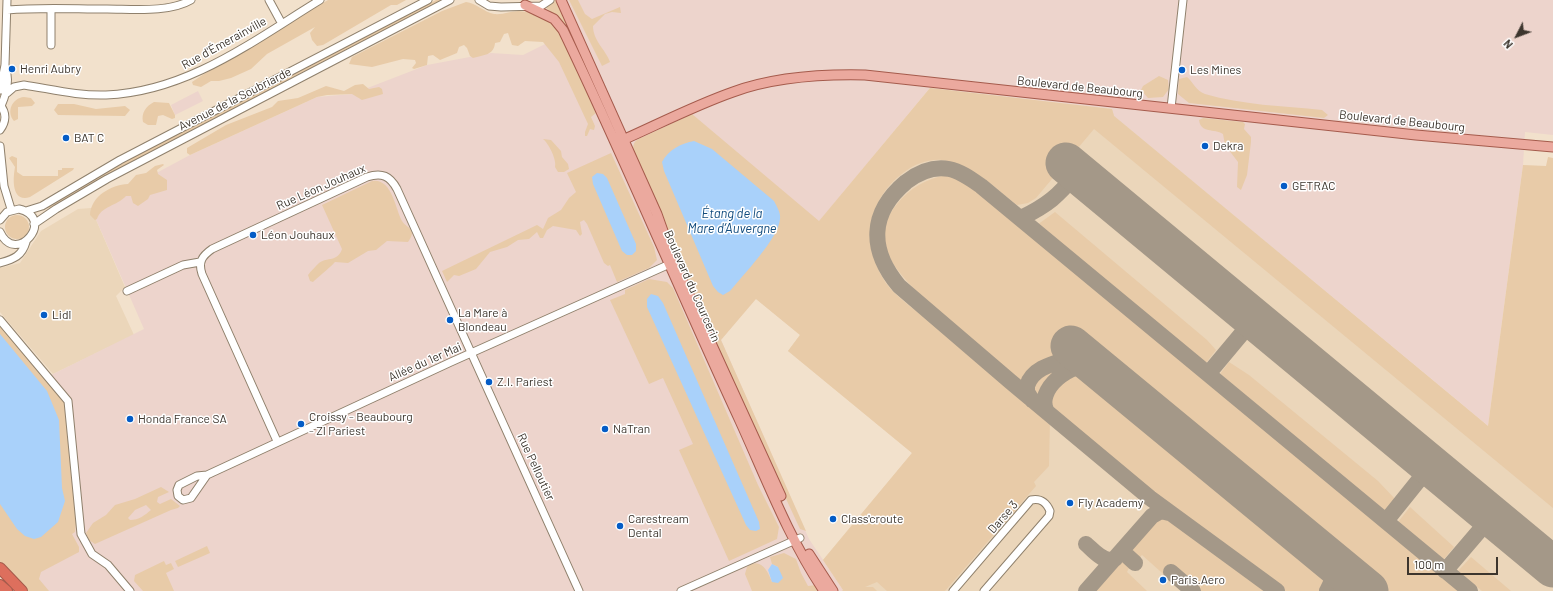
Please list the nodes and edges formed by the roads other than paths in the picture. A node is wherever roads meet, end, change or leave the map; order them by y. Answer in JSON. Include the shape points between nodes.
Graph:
{"nodes":[{"id":1,"x":7,"y":0,"type":"edge"},
{"id":2,"x":191,"y":0,"type":"edge"},
{"id":3,"x":269,"y":0,"type":"edge"},
{"id":4,"x":320,"y":0,"type":"edge"},
{"id":5,"x":428,"y":0,"type":"edge"},
{"id":6,"x":450,"y":0,"type":"edge"},
{"id":7,"x":479,"y":0,"type":"edge"},
{"id":8,"x":550,"y":0,"type":"edge"},
{"id":9,"x":561,"y":0,"type":"edge"},
{"id":10,"x":1183,"y":0,"type":"edge"},
{"id":11,"x":525,"y":6,"type":"junction"},
{"id":12,"x":51,"y":9,"type":"junction"},
{"id":13,"x":7,"y":10,"type":"junction"},
{"id":14,"x":282,"y":24,"type":"junction"},
{"id":15,"x":51,"y":45,"type":"dead end"},
{"id":16,"x":2,"y":65,"type":"edge"},
{"id":17,"x":7,"y":82,"type":"junction"},
{"id":18,"x":14,"y":87,"type":"junction"},
{"id":19,"x":3,"y":92,"type":"edge"},
{"id":20,"x":1,"y":105,"type":"edge"},
{"id":21,"x":1171,"y":108,"type":"junction"},
{"id":22,"x":0,"y":130,"type":"edge"},
{"id":23,"x":620,"y":142,"type":"junction"},
{"id":24,"x":0,"y":146,"type":"edge"},
{"id":25,"x":1553,"y":147,"type":"edge"},
{"id":26,"x":11,"y":209,"type":"junction"},
{"id":27,"x":26,"y":211,"type":"junction"},
{"id":28,"x":0,"y":220,"type":"edge"},
{"id":29,"x":34,"y":224,"type":"junction"},
{"id":30,"x":0,"y":232,"type":"edge"},
{"id":31,"x":7,"y":242,"type":"junction"},
{"id":32,"x":26,"y":242,"type":"junction"},
{"id":33,"x":0,"y":246,"type":"edge"},
{"id":34,"x":200,"y":262,"type":"junction"},
{"id":35,"x":671,"y":263,"type":"junction"},
{"id":36,"x":0,"y":264,"type":"edge"},
{"id":37,"x":127,"y":291,"type":"dead end"},
{"id":38,"x":0,"y":320,"type":"edge"},
{"id":39,"x":471,"y":353,"type":"junction"},
{"id":40,"x":277,"y":441,"type":"junction"},
{"id":41,"x":207,"y":475,"type":"dead end"},
{"id":42,"x":797,"y":539,"type":"junction"},
{"id":43,"x":0,"y":568,"type":"edge"},
{"id":44,"x":0,"y":585,"type":"edge"},
{"id":45,"x":7,"y":591,"type":"edge"},
{"id":46,"x":22,"y":591,"type":"edge"},
{"id":47,"x":130,"y":591,"type":"edge"},
{"id":48,"x":579,"y":591,"type":"edge"},
{"id":49,"x":681,"y":591,"type":"edge"},
{"id":50,"x":824,"y":591,"type":"edge"},
{"id":51,"x":833,"y":591,"type":"edge"},
{"id":52,"x":953,"y":591,"type":"edge"},
{"id":53,"x":984,"y":591,"type":"edge"}],
"edges":[{"from":1,"to":13,"type":"street"},
{"from":2,"to":12,"type":"street","via":[[145,10]]},
{"from":3,"to":14,"type":"street"},
{"from":4,"to":14,"type":"street","name":"Rue d'Émerainville"},
{"from":5,"to":27,"type":"street","name":"Avenue de la Soubriarde","via":[[120,160],[42,206]]},
{"from":6,"to":29,"type":"street","name":"Avenue de la Soubriarde","via":[[107,179]]},
{"from":7,"to":11,"type":"street","via":[[494,6]]},
{"from":8,"to":11,"type":"street","via":[[541,6]]},
{"from":9,"to":23,"type":"main road","name":"Boulevard du Courcerin"},
{"from":10,"to":21,"type":"street"},
{"from":11,"to":23,"type":"main road","name":"Boulevard du Courcerin","via":[[549,15],[561,26]]},
{"from":12,"to":13,"type":"street"},
{"from":12,"to":15,"type":"street"},
{"from":13,"to":16,"type":"street"},
{"from":14,"to":18,"type":"street","name":"Rue d'Émerainville","via":[[202,70],[176,82],[147,90],[87,95],[24,85]]},
{"from":16,"to":17,"type":"street","via":[[8,72]]},
{"from":16,"to":19,"type":"street"},
{"from":17,"to":18,"type":"street"},
{"from":17,"to":19,"type":"street"},
{"from":18,"to":19,"type":"street"},
{"from":19,"to":20,"type":"street"},
{"from":20,"to":22,"type":"street","via":[[5,120]]},
{"from":21,"to":23,"type":"main road","name":"Boulevard de Beaubourg","via":[[865,75],[834,75],[770,82],[734,91]]},
{"from":21,"to":25,"type":"main road","name":"Boulevard de Beaubourg"},
{"from":23,"to":35,"type":"main road","name":"Boulevard du Courcerin"},
{"from":24,"to":26,"type":"street","via":[[4,186]]},
{"from":26,"to":27,"type":"street"},
{"from":26,"to":28,"type":"street"},
{"from":27,"to":29,"type":"street"},
{"from":29,"to":32,"type":"street","via":[[33,234]]},
{"from":30,"to":31,"type":"street"},
{"from":31,"to":32,"type":"street"},
{"from":31,"to":33,"type":"street"},
{"from":32,"to":36,"type":"street","via":[[23,251],[17,257]]},
{"from":34,"to":37,"type":"street","via":[[183,265]]},
{"from":34,"to":39,"type":"street","name":"Rue Léon Jouhaux","via":[[204,255],[219,246],[367,177],[386,176],[397,189]]},
{"from":34,"to":40,"type":"street","via":[[202,274]]},
{"from":35,"to":39,"type":"street","name":"Allée du 1er Mai"},
{"from":35,"to":42,"type":"main road","name":"Boulevard du Courcerin"},
{"from":38,"to":47,"type":"street","via":[[68,401],[81,534],[92,554],[108,565]]},
{"from":39,"to":40,"type":"street","name":"Allée du 1er Mai"},
{"from":39,"to":48,"type":"street","name":"Rue Pelloutier"},
{"from":40,"to":41,"type":"street","name":"Allée du 1er Mai"},
{"from":42,"to":49,"type":"street"},
{"from":42,"to":50,"type":"main road","name":"Boulevard du Courcerin"},
{"from":42,"to":51,"type":"main road","name":"Boulevard du Courcerin"},
{"from":43,"to":46,"type":"highway"},
{"from":44,"to":45,"type":"highway"},
{"from":52,"to":53,"type":"street","name":"Darse 3","via":[[1031,500],[1043,501],[1050,511],[1049,516]]}]}
